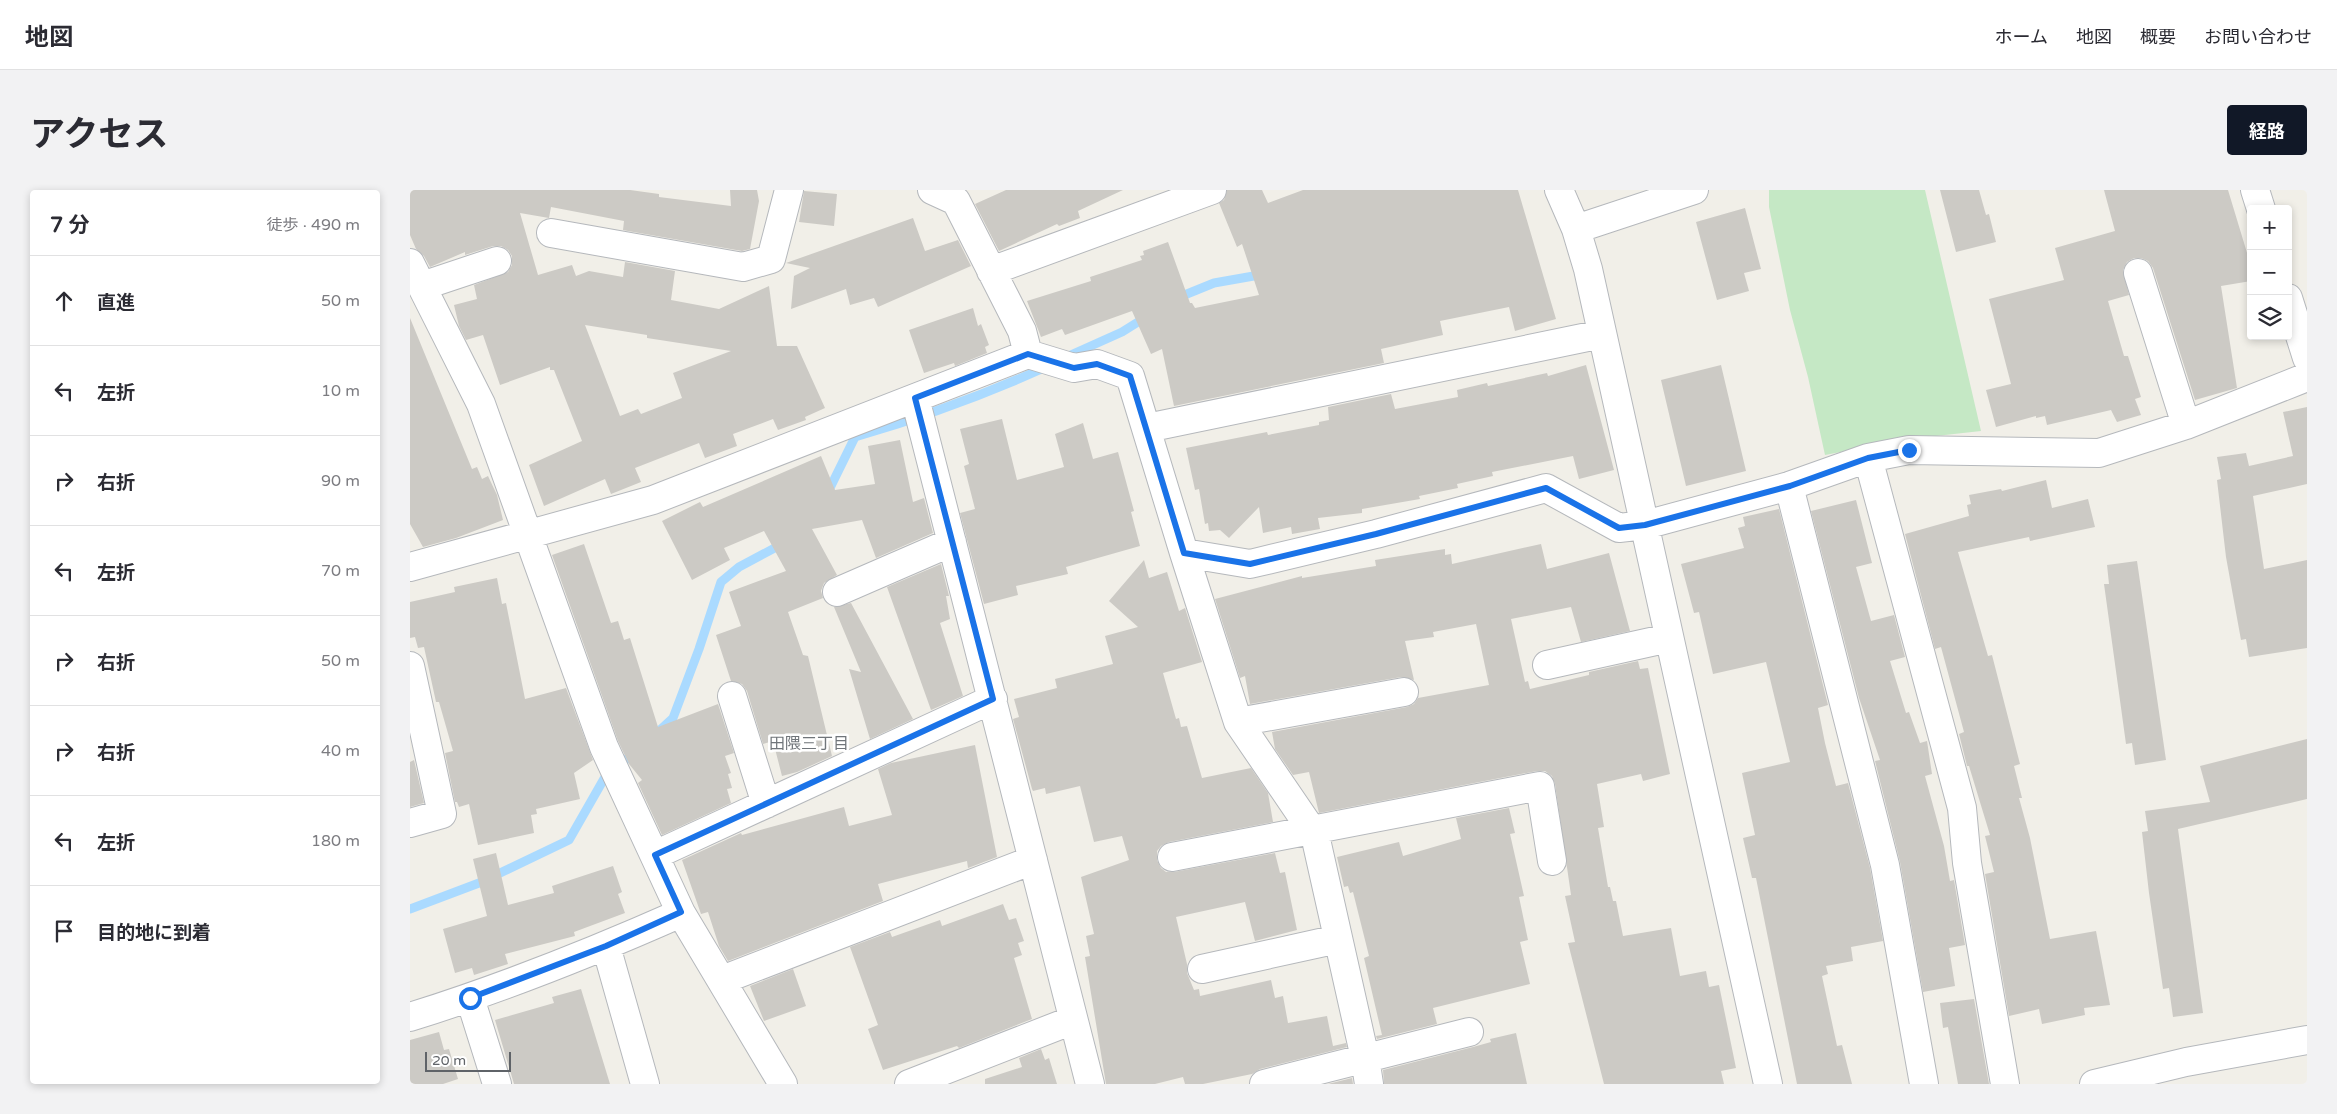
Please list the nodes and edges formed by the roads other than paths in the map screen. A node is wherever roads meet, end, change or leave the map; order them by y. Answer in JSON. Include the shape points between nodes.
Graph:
{"nodes":[{"id":1,"x":789,"y":190,"type":"edge"},
{"id":2,"x":932,"y":190,"type":"edge"},
{"id":3,"x":1212,"y":190,"type":"edge"},
{"id":4,"x":1559,"y":190,"type":"edge"},
{"id":5,"x":1694,"y":190,"type":"edge"},
{"id":6,"x":2255,"y":190,"type":"edge"},
{"id":7,"x":2260,"y":205,"type":"edge"},
{"id":8,"x":1576,"y":229,"type":"junction"},
{"id":9,"x":551,"y":234,"type":"dead end"},
{"id":10,"x":497,"y":261,"type":"dead end"},
{"id":11,"x":991,"y":271,"type":"junction"},
{"id":12,"x":2138,"y":273,"type":"dead end"},
{"id":13,"x":416,"y":274,"type":"edge"},
{"id":14,"x":2292,"y":311,"type":"edge"},
{"id":15,"x":1602,"y":334,"type":"junction"},
{"id":16,"x":1028,"y":354,"type":"junction"},
{"id":17,"x":2307,"y":358,"type":"edge"},
{"id":18,"x":2307,"y":377,"type":"edge"},
{"id":19,"x":917,"y":402,"type":"junction"},
{"id":20,"x":2186,"y":424,"type":"junction"},
{"id":21,"x":1147,"y":428,"type":"junction"},
{"id":22,"x":1868,"y":458,"type":"junction"},
{"id":23,"x":1790,"y":486,"type":"junction"},
{"id":24,"x":1645,"y":525,"type":"junction"},
{"id":25,"x":528,"y":534,"type":"junction"},
{"id":26,"x":952,"y":542,"type":"junction"},
{"id":27,"x":1184,"y":553,"type":"junction"},
{"id":28,"x":410,"y":567,"type":"edge"},
{"id":29,"x":837,"y":592,"type":"dead end"},
{"id":30,"x":1669,"y":638,"type":"junction"},
{"id":31,"x":1546,"y":664,"type":"dead end"},
{"id":32,"x":410,"y":666,"type":"edge"},
{"id":33,"x":1404,"y":692,"type":"dead end"},
{"id":34,"x":732,"y":696,"type":"dead end"},
{"id":35,"x":993,"y":699,"type":"junction"},
{"id":36,"x":1238,"y":722,"type":"junction"},
{"id":37,"x":766,"y":804,"type":"junction"},
{"id":38,"x":410,"y":823,"type":"edge"},
{"id":39,"x":1311,"y":830,"type":"junction"},
{"id":40,"x":655,"y":855,"type":"junction"},
{"id":41,"x":1172,"y":857,"type":"dead end"},
{"id":42,"x":1033,"y":860,"type":"junction"},
{"id":43,"x":1552,"y":861,"type":"dead end"},
{"id":44,"x":681,"y":912,"type":"junction"},
{"id":45,"x":1338,"y":939,"type":"junction"},
{"id":46,"x":606,"y":946,"type":"junction"},
{"id":47,"x":1202,"y":969,"type":"dead end"},
{"id":48,"x":722,"y":980,"type":"junction"},
{"id":49,"x":470,"y":998,"type":"junction"},
{"id":50,"x":410,"y":1017,"type":"edge"},
{"id":51,"x":1074,"y":1020,"type":"junction"},
{"id":52,"x":1469,"y":1032,"type":"dead end"},
{"id":53,"x":2307,"y":1040,"type":"edge"},
{"id":54,"x":1365,"y":1058,"type":"junction"},
{"id":55,"x":2190,"y":1073,"type":"edge"},
{"id":56,"x":2123,"y":1080,"type":"edge"},
{"id":57,"x":497,"y":1084,"type":"edge"},
{"id":58,"x":645,"y":1084,"type":"edge"},
{"id":59,"x":783,"y":1084,"type":"edge"},
{"id":60,"x":909,"y":1084,"type":"edge"},
{"id":61,"x":1090,"y":1084,"type":"edge"},
{"id":62,"x":1264,"y":1084,"type":"edge"},
{"id":63,"x":1369,"y":1084,"type":"edge"},
{"id":64,"x":1768,"y":1084,"type":"edge"},
{"id":65,"x":1924,"y":1084,"type":"edge"},
{"id":66,"x":2005,"y":1084,"type":"edge"},
{"id":67,"x":2094,"y":1084,"type":"edge"}],
"edges":[{"from":1,"to":9,"type":"street","via":[[771,259],[743,267]]},
{"from":2,"to":11,"type":"street","via":[[956,201]]},
{"from":3,"to":11,"type":"street"},
{"from":4,"to":8,"type":"street"},
{"from":5,"to":8,"type":"street"},
{"from":6,"to":7,"type":"street"},
{"from":8,"to":15,"type":"street"},
{"from":10,"to":13,"type":"street"},
{"from":11,"to":16,"type":"street","via":[[1022,331]]},
{"from":12,"to":20,"type":"street"},
{"from":13,"to":25,"type":"street","via":[[481,404]]},
{"from":14,"to":17,"type":"street"},
{"from":15,"to":21,"type":"street"},
{"from":15,"to":24,"type":"street"},
{"from":16,"to":19,"type":"street"},
{"from":16,"to":21,"type":"street","via":[[1074,368],[1097,364],[1130,376]]},
{"from":18,"to":20,"type":"street"},
{"from":19,"to":25,"type":"street","via":[[653,500]]},
{"from":19,"to":26,"type":"street"},
{"from":20,"to":22,"type":"street","via":[[2099,453],[1909,450]]},
{"from":21,"to":27,"type":"street"},
{"from":22,"to":23,"type":"street"},
{"from":22,"to":66,"type":"street","via":[[1962,808],[1967,863]]},
{"from":23,"to":24,"type":"street"},
{"from":23,"to":65,"type":"street","via":[[1885,865]]},
{"from":24,"to":27,"type":"street","via":[[1619,528],[1546,488],[1250,564]]},
{"from":24,"to":30,"type":"street"},
{"from":25,"to":28,"type":"street"},
{"from":25,"to":40,"type":"street","via":[[604,747]]},
{"from":26,"to":29,"type":"street"},
{"from":26,"to":35,"type":"street"},
{"from":27,"to":36,"type":"street"},
{"from":30,"to":31,"type":"street"},
{"from":30,"to":64,"type":"street"},
{"from":32,"to":38,"type":"street","via":[[442,814]]},
{"from":33,"to":36,"type":"street"},
{"from":34,"to":37,"type":"street"},
{"from":35,"to":37,"type":"street"},
{"from":35,"to":42,"type":"street"},
{"from":36,"to":39,"type":"street"},
{"from":37,"to":40,"type":"street"},
{"from":39,"to":41,"type":"street"},
{"from":39,"to":43,"type":"street","via":[[1540,786]]},
{"from":39,"to":45,"type":"street","via":[[1315,835]]},
{"from":40,"to":44,"type":"street"},
{"from":42,"to":48,"type":"street"},
{"from":42,"to":51,"type":"street"},
{"from":44,"to":46,"type":"street"},
{"from":44,"to":48,"type":"street"},
{"from":45,"to":47,"type":"street"},
{"from":45,"to":54,"type":"street"},
{"from":46,"to":49,"type":"street"},
{"from":46,"to":58,"type":"street"},
{"from":48,"to":59,"type":"street"},
{"from":49,"to":50,"type":"street"},
{"from":49,"to":57,"type":"street"},
{"from":51,"to":60,"type":"street"},
{"from":51,"to":61,"type":"street"},
{"from":52,"to":54,"type":"street"},
{"from":53,"to":55,"type":"street"},
{"from":54,"to":62,"type":"street"},
{"from":54,"to":63,"type":"street"},
{"from":55,"to":56,"type":"street"},
{"from":56,"to":67,"type":"street"}]}
